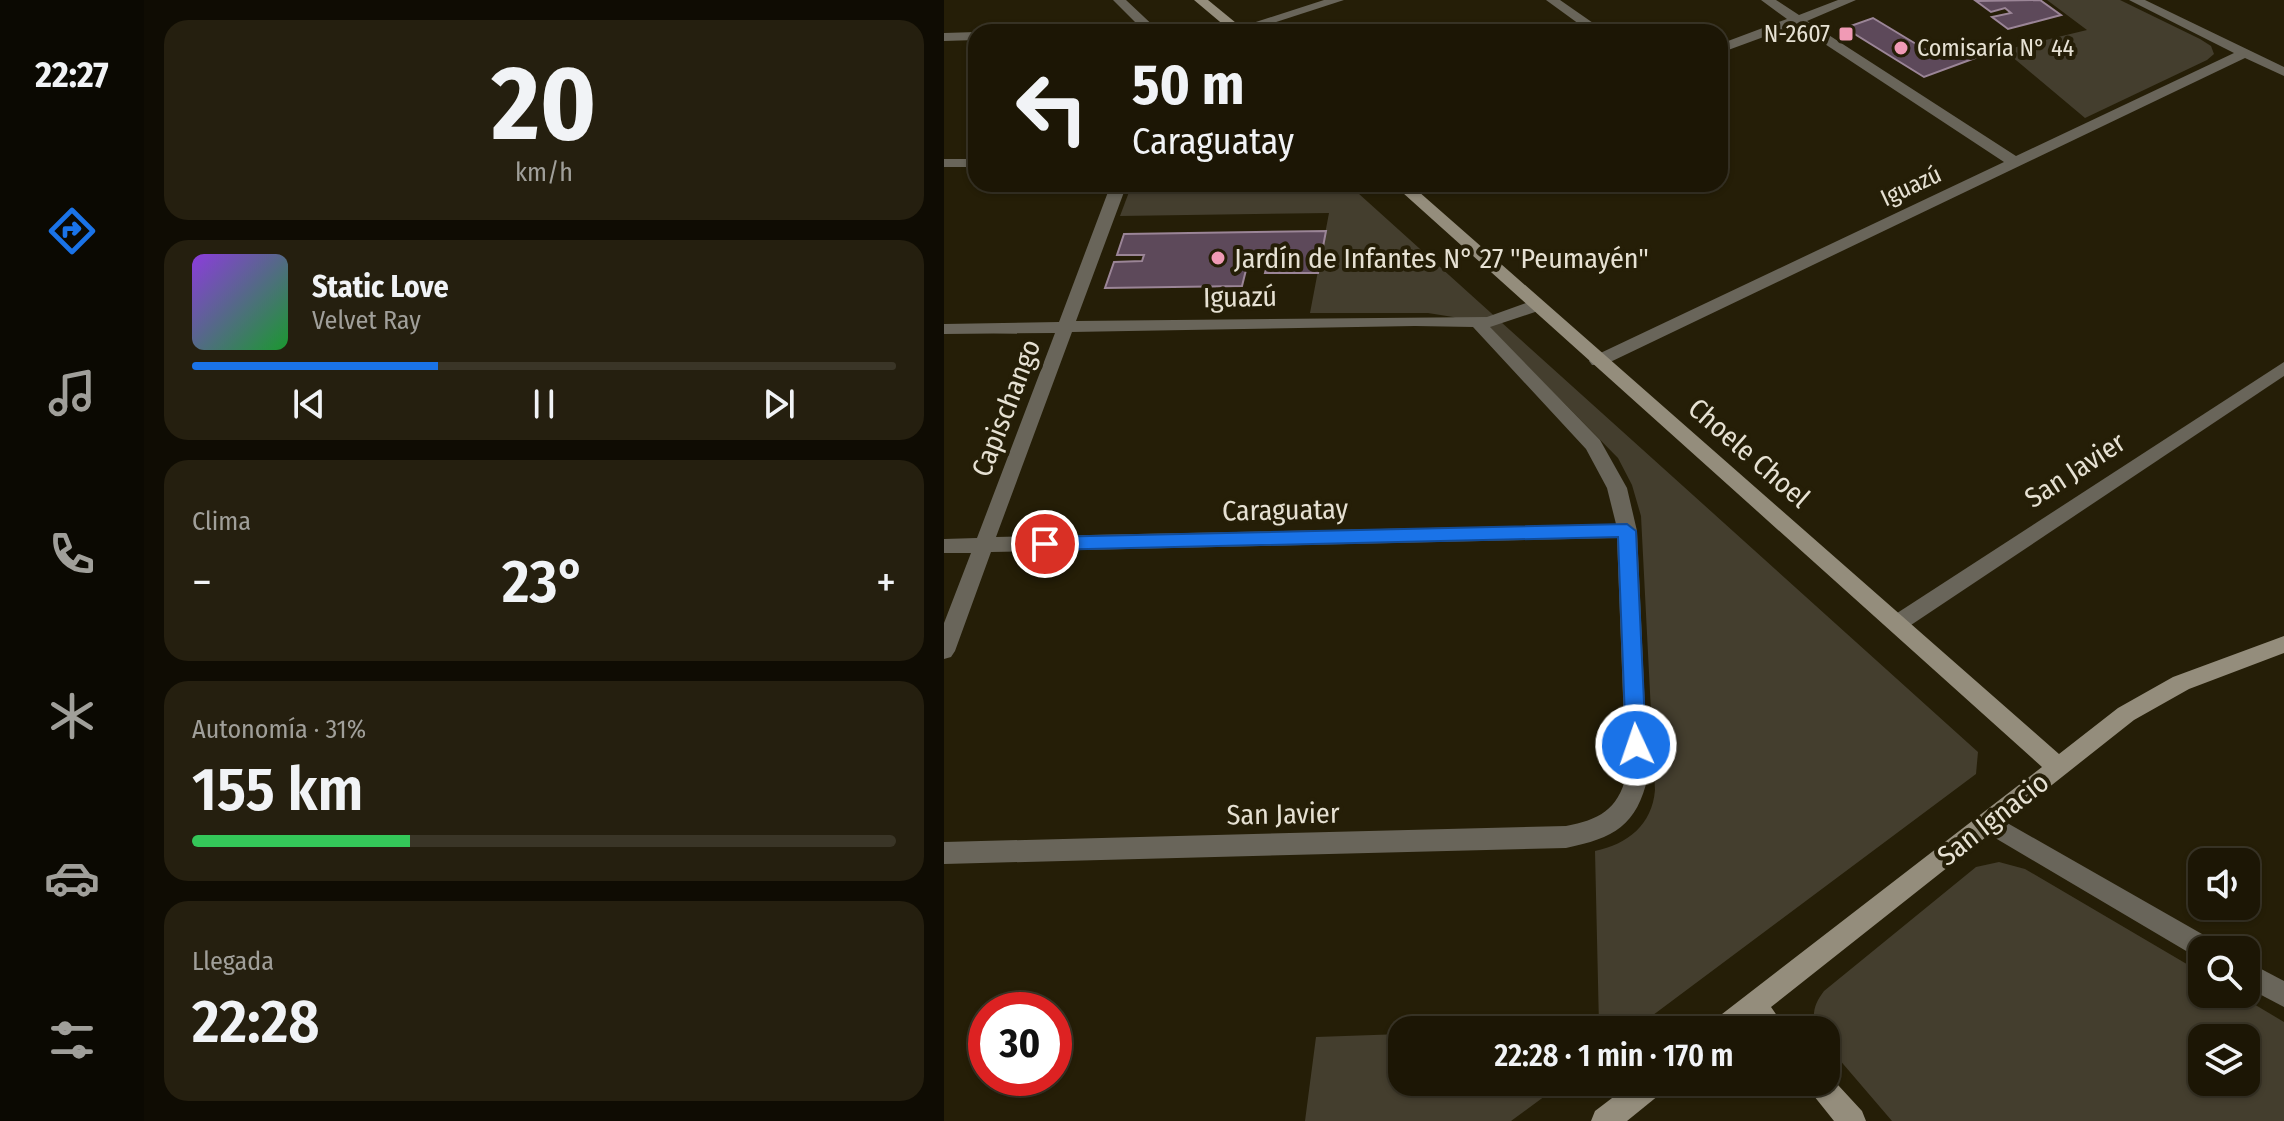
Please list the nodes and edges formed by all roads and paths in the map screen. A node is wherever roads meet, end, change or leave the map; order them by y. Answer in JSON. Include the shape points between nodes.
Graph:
{"nodes":[{"id":1,"x":1119,"y":0,"type":"edge"},
{"id":2,"x":1200,"y":0,"type":"edge"},
{"id":3,"x":1338,"y":0,"type":"edge"},
{"id":4,"x":1552,"y":0,"type":"edge"},
{"id":5,"x":1767,"y":0,"type":"edge"},
{"id":6,"x":1850,"y":0,"type":"edge"},
{"id":7,"x":2135,"y":0,"type":"edge"},
{"id":8,"x":1795,"y":21,"type":"junction"},
{"id":9,"x":1144,"y":24,"type":"edge"},
{"id":10,"x":1230,"y":24,"type":"edge"},
{"id":11,"x":1261,"y":24,"type":"edge"},
{"id":12,"x":1587,"y":24,"type":"edge"},
{"id":13,"x":968,"y":36,"type":"edge"},
{"id":14,"x":944,"y":37,"type":"edge"},
{"id":15,"x":1728,"y":46,"type":"edge"},
{"id":16,"x":2245,"y":53,"type":"junction"},
{"id":17,"x":2284,"y":72,"type":"edge"},
{"id":18,"x":944,"y":163,"type":"edge"},
{"id":19,"x":968,"y":163,"type":"edge"},
{"id":20,"x":2016,"y":163,"type":"junction"},
{"id":21,"x":1116,"y":192,"type":"edge"},
{"id":22,"x":1410,"y":192,"type":"edge"},
{"id":23,"x":1535,"y":306,"type":"junction"},
{"id":24,"x":1478,"y":322,"type":"junction"},
{"id":25,"x":1066,"y":326,"type":"junction"},
{"id":26,"x":944,"y":329,"type":"edge"},
{"id":27,"x":1598,"y":361,"type":"junction"},
{"id":28,"x":2284,"y":368,"type":"edge"},
{"id":29,"x":1627,"y":531,"type":"junction"},
{"id":30,"x":984,"y":545,"type":"junction"},
{"id":31,"x":944,"y":546,"type":"edge"},
{"id":32,"x":1898,"y":623,"type":"junction"},
{"id":33,"x":2284,"y":644,"type":"edge"},
{"id":34,"x":944,"y":651,"type":"edge"},
{"id":35,"x":2059,"y":768,"type":"junction"},
{"id":36,"x":1988,"y":822,"type":"junction"},
{"id":37,"x":944,"y":853,"type":"edge"},
{"id":38,"x":2188,"y":939,"type":"edge"},
{"id":39,"x":2260,"y":981,"type":"edge"},
{"id":40,"x":2284,"y":995,"type":"edge"},
{"id":41,"x":1753,"y":1006,"type":"junction"},
{"id":42,"x":1740,"y":1016,"type":"edge"},
{"id":43,"x":1762,"y":1016,"type":"edge"},
{"id":44,"x":1637,"y":1096,"type":"edge"},
{"id":45,"x":1831,"y":1096,"type":"edge"},
{"id":46,"x":1605,"y":1121,"type":"edge"},
{"id":47,"x":1852,"y":1121,"type":"edge"}],
"edges":[{"from":1,"to":9,"type":"street"},
{"from":2,"to":10,"type":"street"},
{"from":3,"to":11,"type":"street"},
{"from":4,"to":12,"type":"street"},
{"from":5,"to":8,"type":"street"},
{"from":6,"to":8,"type":"street"},
{"from":7,"to":16,"type":"street"},
{"from":8,"to":15,"type":"street"},
{"from":8,"to":20,"type":"street"},
{"from":13,"to":14,"type":"street"},
{"from":16,"to":17,"type":"street"},
{"from":16,"to":20,"type":"street","name":"Iguazú"},
{"from":18,"to":19,"type":"street"},
{"from":20,"to":27,"type":"street","name":"Iguazú"},
{"from":21,"to":25,"type":"street","name":"Capischango"},
{"from":22,"to":23,"type":"street","name":"Choele Choel"},
{"from":23,"to":24,"type":"street","name":"Iguazú"},
{"from":23,"to":27,"type":"street","name":"Choele Choel"},
{"from":24,"to":25,"type":"street","name":"Iguazú"},
{"from":24,"to":29,"type":"street","via":[[1593,445],[1617,488]]},
{"from":25,"to":26,"type":"street","name":"Iguazú"},
{"from":25,"to":30,"type":"street","name":"Capischango"},
{"from":27,"to":32,"type":"street","name":"Choele Choel"},
{"from":28,"to":32,"type":"street","name":"San Javier"},
{"from":29,"to":30,"type":"street","name":"Caraguatay"},
{"from":29,"to":37,"type":"street","name":"San Javier","via":[[1637,776],[1630,805],[1604,827],[1566,837]]},
{"from":30,"to":31,"type":"street","name":"Caraguatay"},
{"from":30,"to":34,"type":"street","name":"Capischango"},
{"from":32,"to":35,"type":"street","name":"Choele Choel"},
{"from":33,"to":35,"type":"street","name":"San Ignacio","via":[[2152,697]]},
{"from":35,"to":36,"type":"street","name":"San Ignacio"},
{"from":36,"to":38,"type":"street"},
{"from":36,"to":41,"type":"street","name":"San Ignacio"},
{"from":39,"to":40,"type":"street"},
{"from":41,"to":42,"type":"street","name":"San Ignacio"},
{"from":41,"to":43,"type":"street"},
{"from":44,"to":46,"type":"street"},
{"from":45,"to":47,"type":"street"}]}
